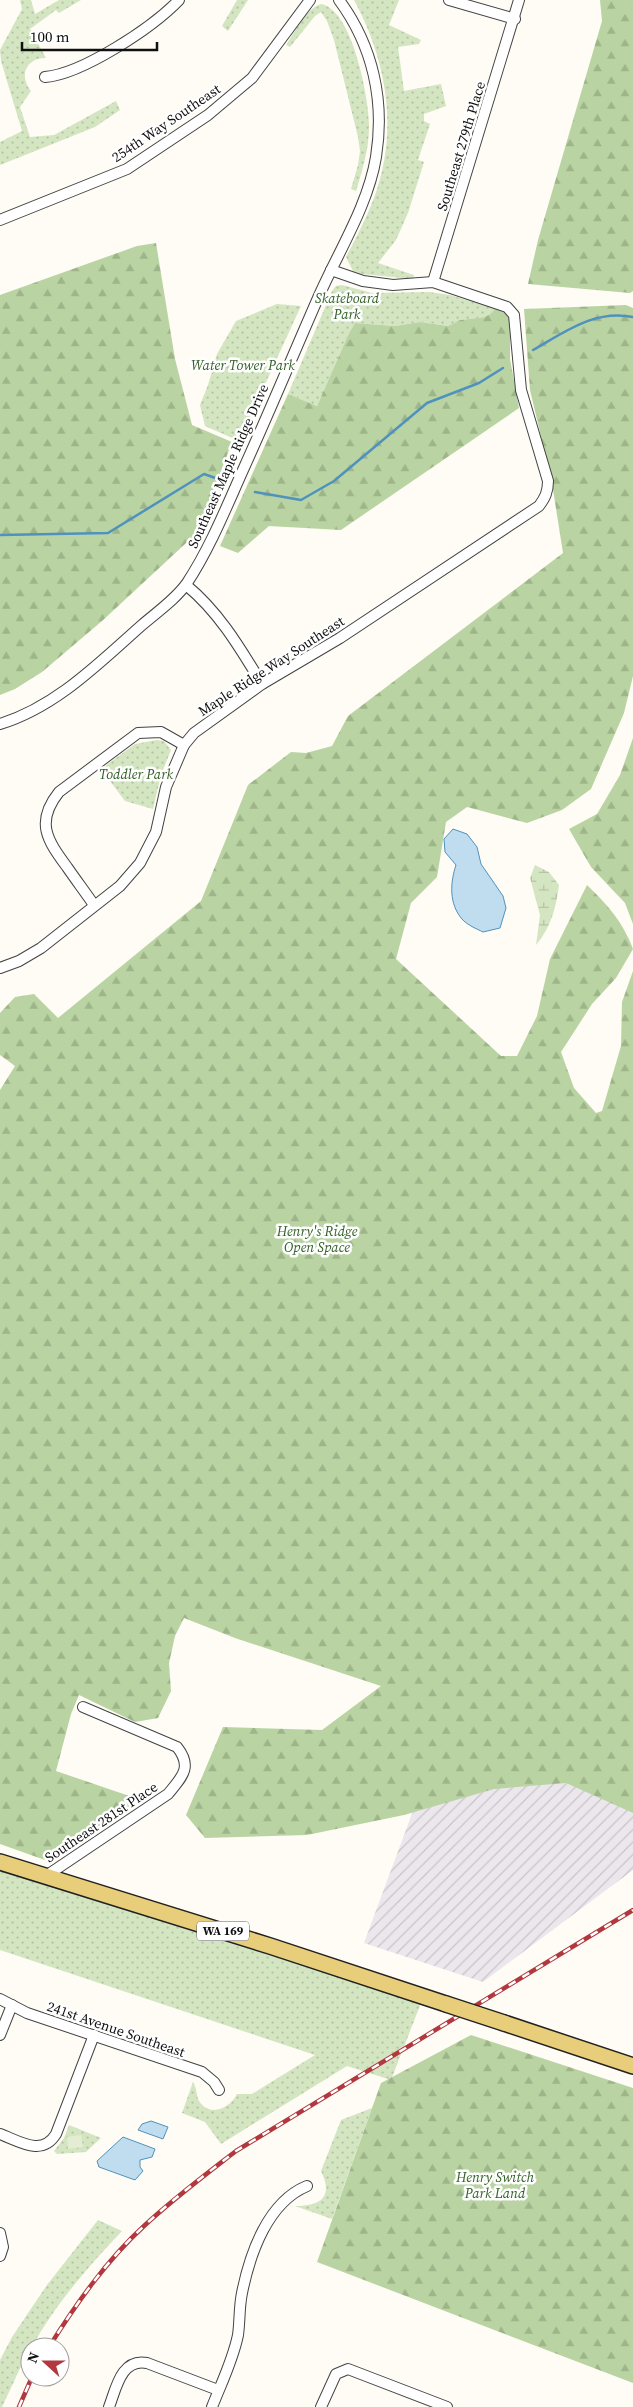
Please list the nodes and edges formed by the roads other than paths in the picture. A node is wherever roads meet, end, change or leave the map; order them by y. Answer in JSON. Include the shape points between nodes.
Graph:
{"nodes":[{"id":1,"x":179,"y":0,"type":"edge"},
{"id":2,"x":310,"y":0,"type":"edge"},
{"id":3,"x":339,"y":0,"type":"edge"},
{"id":4,"x":449,"y":0,"type":"edge"},
{"id":5,"x":519,"y":0,"type":"edge"},
{"id":6,"x":515,"y":19,"type":"junction"},
{"id":7,"x":45,"y":77,"type":"dead end"},
{"id":8,"x":0,"y":220,"type":"edge"},
{"id":9,"x":331,"y":270,"type":"junction"},
{"id":10,"x":433,"y":282,"type":"junction"},
{"id":11,"x":186,"y":585,"type":"junction"},
{"id":12,"x":262,"y":684,"type":"junction"},
{"id":13,"x":0,"y":724,"type":"edge"},
{"id":14,"x":184,"y":745,"type":"junction"},
{"id":15,"x":94,"y":905,"type":"junction"},
{"id":16,"x":0,"y":968,"type":"edge"},
{"id":17,"x":83,"y":1707,"type":"dead end"},
{"id":18,"x":0,"y":1862,"type":"edge"},
{"id":19,"x":46,"y":1876,"type":"junction"},
{"id":20,"x":0,"y":1999,"type":"edge"},
{"id":21,"x":12,"y":2005,"type":"junction"},
{"id":22,"x":0,"y":2035,"type":"edge"},
{"id":23,"x":94,"y":2035,"type":"junction"},
{"id":24,"x":633,"y":2066,"type":"edge"},
{"id":25,"x":219,"y":2090,"type":"dead end"},
{"id":26,"x":0,"y":2134,"type":"edge"},
{"id":27,"x":308,"y":2186,"type":"dead end"},
{"id":28,"x":1,"y":2236,"type":"edge"},
{"id":29,"x":0,"y":2256,"type":"edge"},
{"id":30,"x":218,"y":2390,"type":"junction"},
{"id":31,"x":109,"y":2407,"type":"edge"},
{"id":32,"x":212,"y":2407,"type":"edge"},
{"id":33,"x":321,"y":2407,"type":"edge"},
{"id":34,"x":447,"y":2407,"type":"edge"}],
"edges":[{"from":1,"to":7,"type":"street","via":[[135,36],[69,73]]},
{"from":2,"to":8,"type":"street","name":"254th Way Southeast","via":[[252,78],[208,115],[126,169]]},
{"from":3,"to":9,"type":"street","name":"Southeast Maple Ridge Drive","via":[[354,20],[367,48],[380,102],[370,185]]},
{"from":4,"to":6,"type":"street"},
{"from":5,"to":6,"type":"street","name":"Southeast 279th Place"},
{"from":6,"to":10,"type":"street","name":"Southeast 279th Place"},
{"from":9,"to":10,"type":"street","via":[[393,285]]},
{"from":9,"to":11,"type":"street","name":"Southeast Maple Ridge Drive","via":[[219,524]]},
{"from":10,"to":12,"type":"street","name":"Maple Ridge Way Southeast","via":[[508,306],[514,315],[521,390],[548,490],[539,506],[340,638]]},
{"from":11,"to":12,"type":"street","via":[[218,617]]},
{"from":11,"to":13,"type":"street","name":"Southeast Maple Ridge Drive","via":[[80,680],[34,710]]},
{"from":12,"to":14,"type":"street","name":"Maple Ridge Way Southeast","via":[[204,725]]},
{"from":14,"to":15,"type":"street","name":"Maple Ridge Way Southeast","via":[[166,787],[156,832],[140,863],[120,886]]},
{"from":14,"to":15,"type":"street","via":[[161,732],[138,733],[59,792],[52,801],[45,823],[48,840]]},
{"from":15,"to":16,"type":"street","name":"Maple Ridge Way Southeast","via":[[41,948]]},
{"from":17,"to":19,"type":"street","name":"Southeast 281st Place","via":[[166,1741],[185,1756],[186,1766],[182,1778],[168,1794]]},
{"from":18,"to":19,"type":"main road","number":"WA 169"},
{"from":19,"to":24,"type":"main road","number":"WA 169","bridge":true},
{"from":20,"to":21,"type":"street","name":"241st Avenue Southeast"},
{"from":21,"to":22,"type":"street"},
{"from":21,"to":23,"type":"street","name":"241st Avenue Southeast"},
{"from":23,"to":25,"type":"street","name":"241st Avenue Southeast","via":[[202,2072]]},
{"from":23,"to":26,"type":"street","via":[[56,2134],[46,2145],[30,2146]]},
{"from":27,"to":30,"type":"street","via":[[291,2194],[274,2213],[254,2252],[242,2294],[234,2350]]},
{"from":28,"to":29,"type":"street"},
{"from":30,"to":31,"type":"street","via":[[147,2363],[135,2363],[122,2374]]},
{"from":30,"to":32,"type":"street"},
{"from":33,"to":34,"type":"street","via":[[332,2379],[341,2371],[355,2372]]}]}
